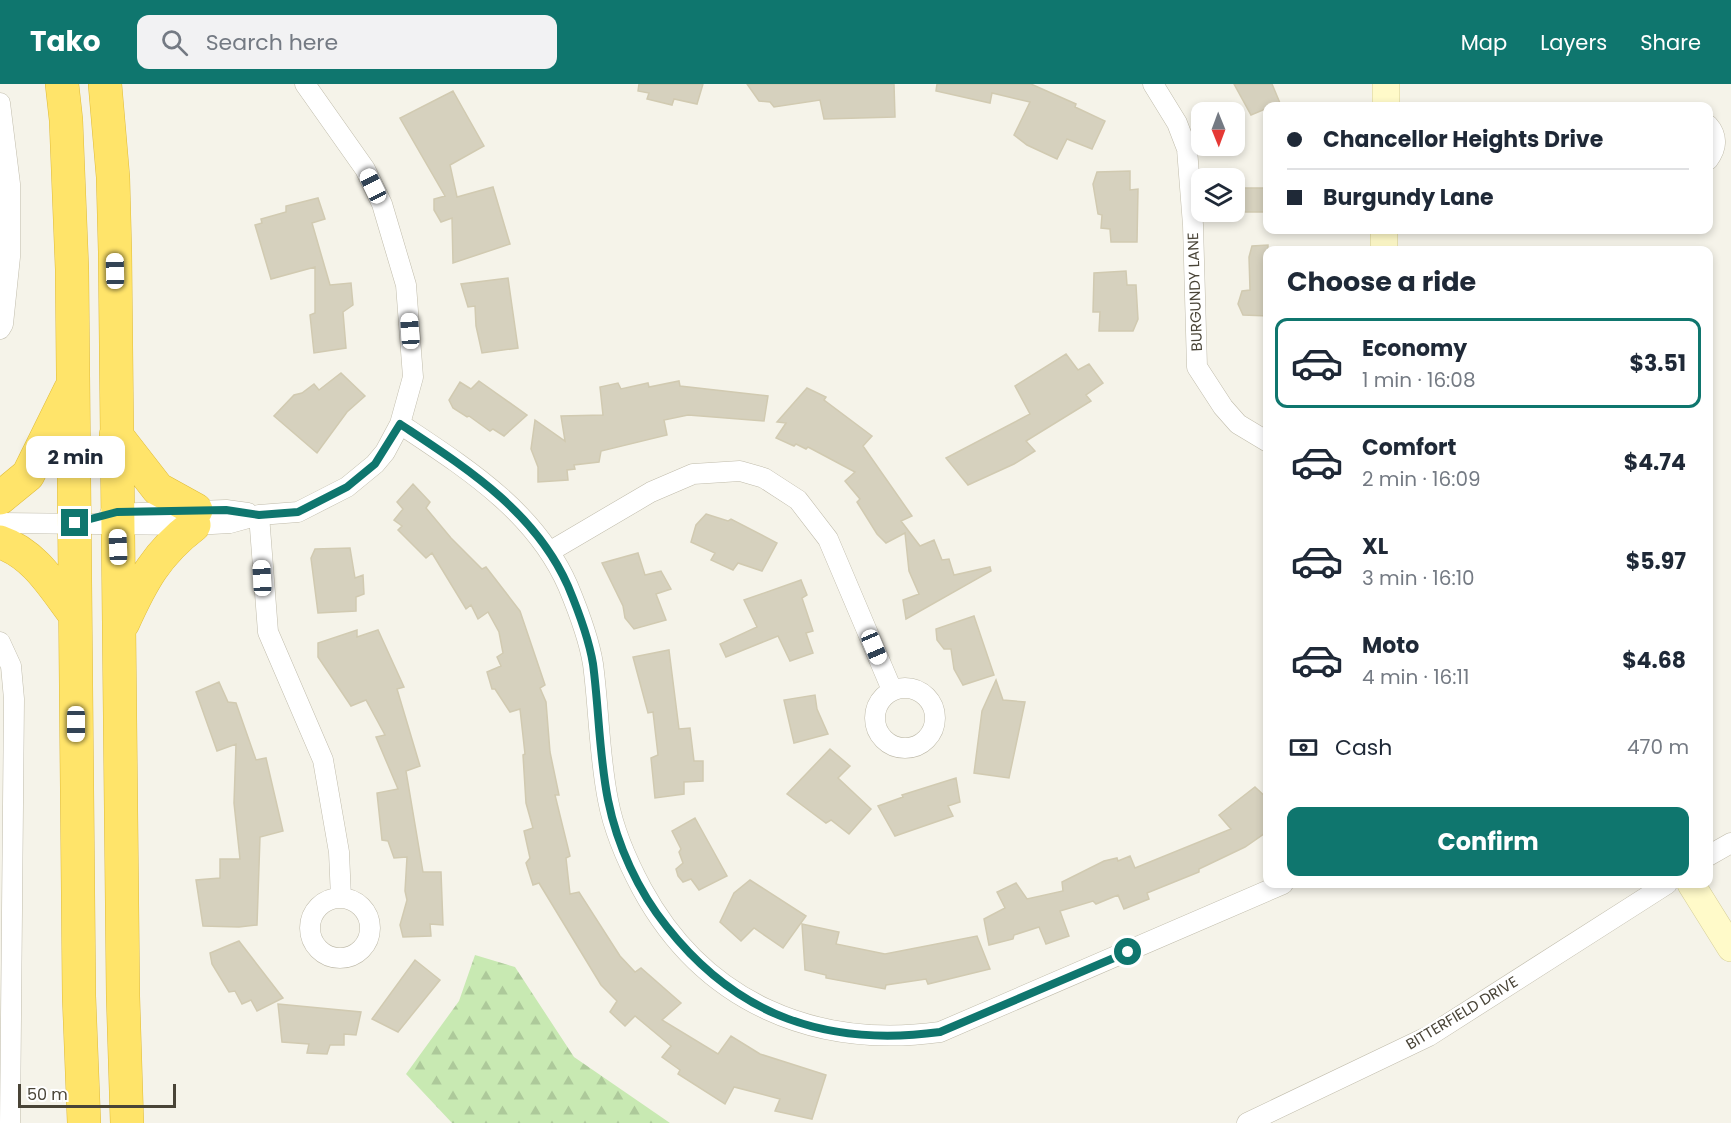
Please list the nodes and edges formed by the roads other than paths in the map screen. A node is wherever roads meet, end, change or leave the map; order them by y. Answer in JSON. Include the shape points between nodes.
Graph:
{"nodes":[{"id":1,"x":62,"y":84,"type":"edge"},
{"id":2,"x":105,"y":84,"type":"edge"},
{"id":3,"x":305,"y":84,"type":"edge"},
{"id":4,"x":1153,"y":84,"type":"edge"},
{"id":5,"x":1386,"y":84,"type":"edge"},
{"id":6,"x":1386,"y":102,"type":"edge"},
{"id":7,"x":0,"y":103,"type":"edge"},
{"id":8,"x":1713,"y":132,"type":"edge"},
{"id":9,"x":1718,"y":149,"type":"edge"},
{"id":10,"x":0,"y":329,"type":"edge"},
{"id":11,"x":73,"y":382,"type":"junction"},
{"id":12,"x":400,"y":424,"type":"junction"},
{"id":13,"x":116,"y":435,"type":"junction"},
{"id":14,"x":1263,"y":439,"type":"edge"},
{"id":15,"x":0,"y":498,"type":"edge"},
{"id":16,"x":259,"y":515,"type":"junction"},
{"id":17,"x":195,"y":518,"type":"junction"},
{"id":18,"x":117,"y":519,"type":"junction"},
{"id":19,"x":0,"y":523,"type":"edge"},
{"id":20,"x":75,"y":523,"type":"junction"},
{"id":21,"x":0,"y":542,"type":"edge"},
{"id":22,"x":549,"y":552,"type":"junction"},
{"id":23,"x":75,"y":615,"type":"junction"},
{"id":24,"x":119,"y":633,"type":"junction"},
{"id":25,"x":0,"y":642,"type":"edge"},
{"id":26,"x":892,"y":690,"type":"dead end"},
{"id":27,"x":1731,"y":843,"type":"edge"},
{"id":28,"x":1713,"y":853,"type":"edge"},
{"id":29,"x":1277,"y":888,"type":"edge"},
{"id":30,"x":1661,"y":888,"type":"edge"},
{"id":31,"x":1694,"y":888,"type":"edge"},
{"id":32,"x":341,"y":898,"type":"dead end"},
{"id":33,"x":1731,"y":948,"type":"edge"},
{"id":34,"x":10,"y":1123,"type":"edge"},
{"id":35,"x":84,"y":1123,"type":"edge"},
{"id":36,"x":127,"y":1123,"type":"edge"},
{"id":37,"x":1247,"y":1123,"type":"edge"}],
"edges":[{"from":1,"to":11,"type":"highway","via":[[70,197]]},
{"from":2,"to":13,"type":"highway","via":[[113,177]]},
{"from":3,"to":12,"type":"street","via":[[364,169],[382,204],[401,261],[413,377]]},
{"from":4,"to":14,"type":"street","name":"BURGUNDY LANE","via":[[1177,123],[1186,149],[1193,225],[1197,367],[1238,424]]},
{"from":5,"to":6,"type":"street"},
{"from":7,"to":10,"type":"street","via":[[10,184],[10,257]]},
{"from":8,"to":9,"type":"street"},
{"from":11,"to":15,"type":"highway","via":[[28,475]]},
{"from":11,"to":20,"type":"highway"},
{"from":12,"to":16,"type":"street","via":[[375,464],[347,487],[298,512]]},
{"from":12,"to":22,"type":"street","via":[[491,487]]},
{"from":13,"to":17,"type":"highway","via":[[158,489]]},
{"from":13,"to":18,"type":"highway"},
{"from":16,"to":17,"type":"street","via":[[230,523]]},
{"from":16,"to":32,"type":"street","via":[[268,632],[323,760],[339,852]]},
{"from":17,"to":18,"type":"street"},
{"from":17,"to":24,"type":"highway","via":[[153,565]]},
{"from":18,"to":20,"type":"street"},
{"from":18,"to":24,"type":"highway"},
{"from":19,"to":20,"type":"street"},
{"from":20,"to":23,"type":"highway"},
{"from":21,"to":23,"type":"highway","via":[[33,560]]},
{"from":22,"to":26,"type":"street","via":[[651,492],[693,474],[740,471],[764,478],[798,500],[828,538]]},
{"from":22,"to":29,"type":"street","via":[[567,585],[592,662],[608,801],[633,872],[654,911],[705,970],[764,1010],[802,1023],[860,1034],[888,1037],[940,1032]]},
{"from":23,"to":35,"type":"highway"},
{"from":24,"to":36,"type":"highway"},
{"from":25,"to":34,"type":"street","via":[[10,666],[14,699]]},
{"from":27,"to":28,"type":"street"},
{"from":30,"to":37,"type":"street","name":"BITTERFIELD DRIVE","via":[[1429,1036]]},
{"from":31,"to":33,"type":"street"}]}
